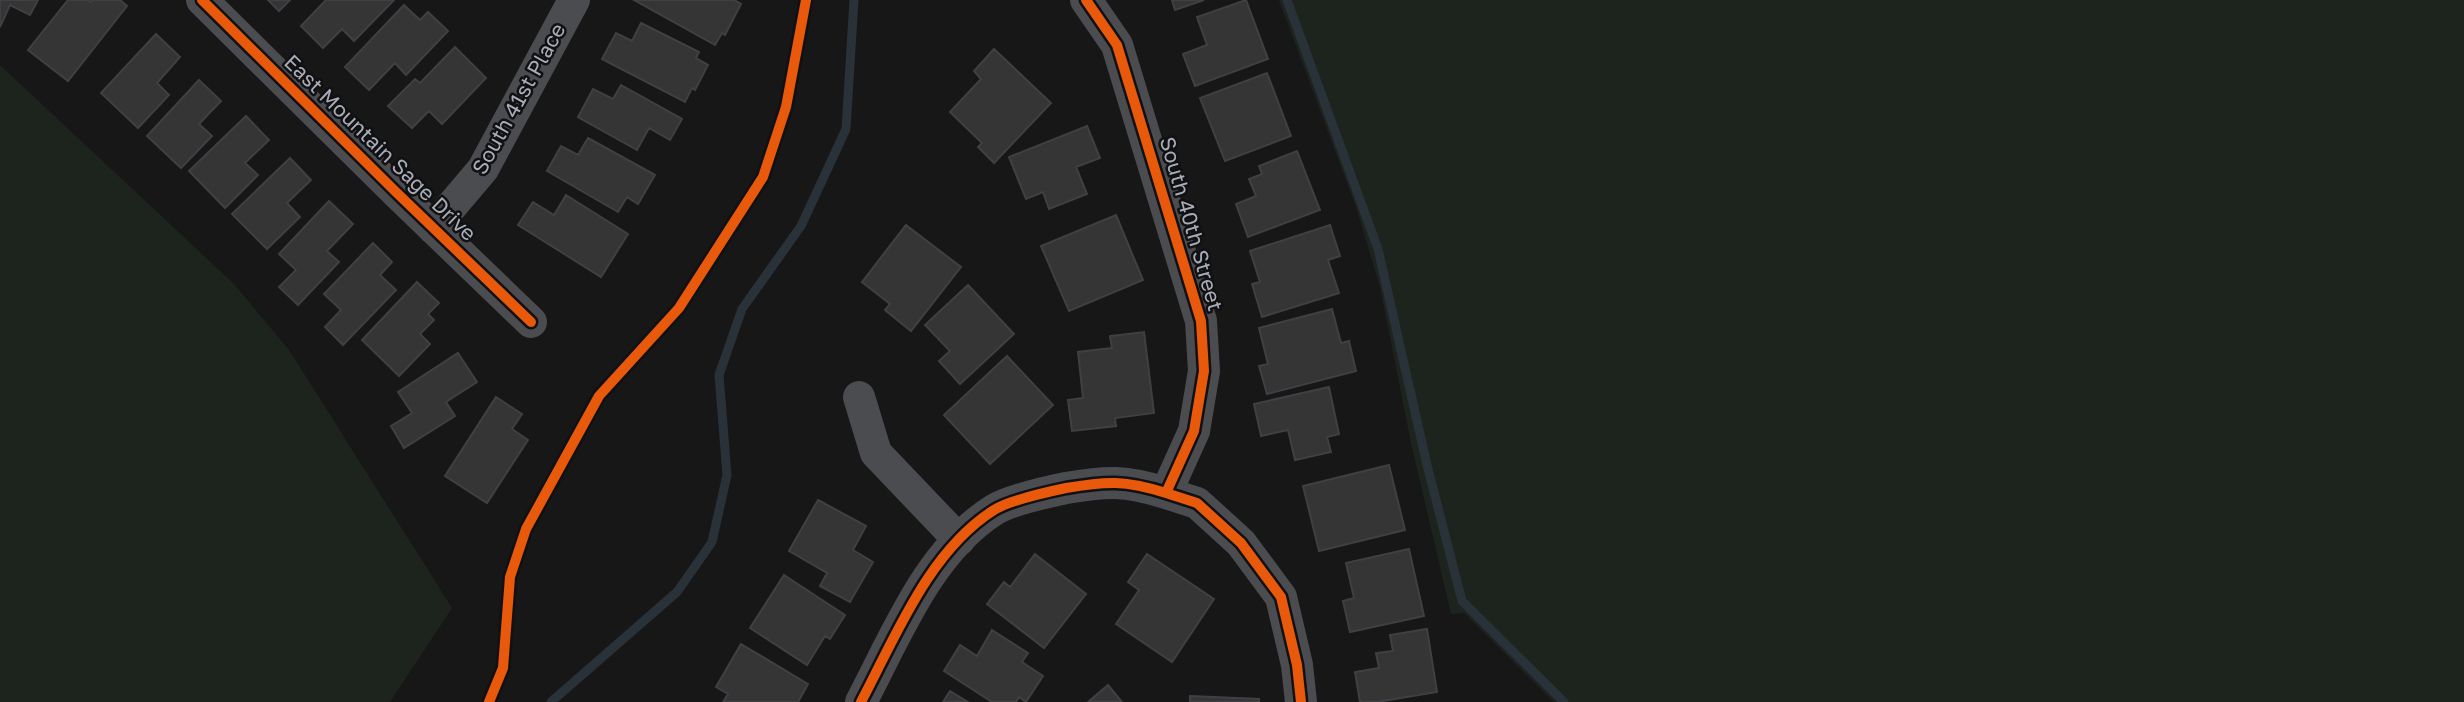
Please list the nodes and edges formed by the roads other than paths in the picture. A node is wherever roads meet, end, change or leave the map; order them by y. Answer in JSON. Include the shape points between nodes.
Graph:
{"nodes":[{"id":1,"x":202,"y":0,"type":"edge"},
{"id":2,"x":574,"y":0,"type":"edge"},
{"id":3,"x":1086,"y":0,"type":"edge"},
{"id":4,"x":433,"y":228,"type":"junction"},
{"id":5,"x":531,"y":322,"type":"dead end"},
{"id":6,"x":859,"y":397,"type":"dead end"},
{"id":7,"x":1166,"y":493,"type":"junction"},
{"id":8,"x":959,"y":540,"type":"junction"},
{"id":9,"x":861,"y":702,"type":"edge"},
{"id":10,"x":1301,"y":702,"type":"edge"}],
"edges":[{"from":1,"to":4,"type":"street","name":"East Mountain Sage Drive"},
{"from":2,"to":4,"type":"street","name":"South 41st Place","via":[[483,169]]},
{"from":3,"to":7,"type":"street","name":"South 40th Street","via":[[1117,45],[1201,321],[1204,371],[1194,431]]},
{"from":4,"to":5,"type":"street","name":"East Mountain Sage Drive"},
{"from":6,"to":8,"type":"street","via":[[876,453]]},
{"from":7,"to":8,"type":"street","via":[[1136,484],[1101,482],[1048,491],[996,509]]},
{"from":7,"to":10,"type":"street","via":[[1197,503],[1241,543],[1281,597]]},
{"from":8,"to":9,"type":"street","via":[[923,584]]}]}
